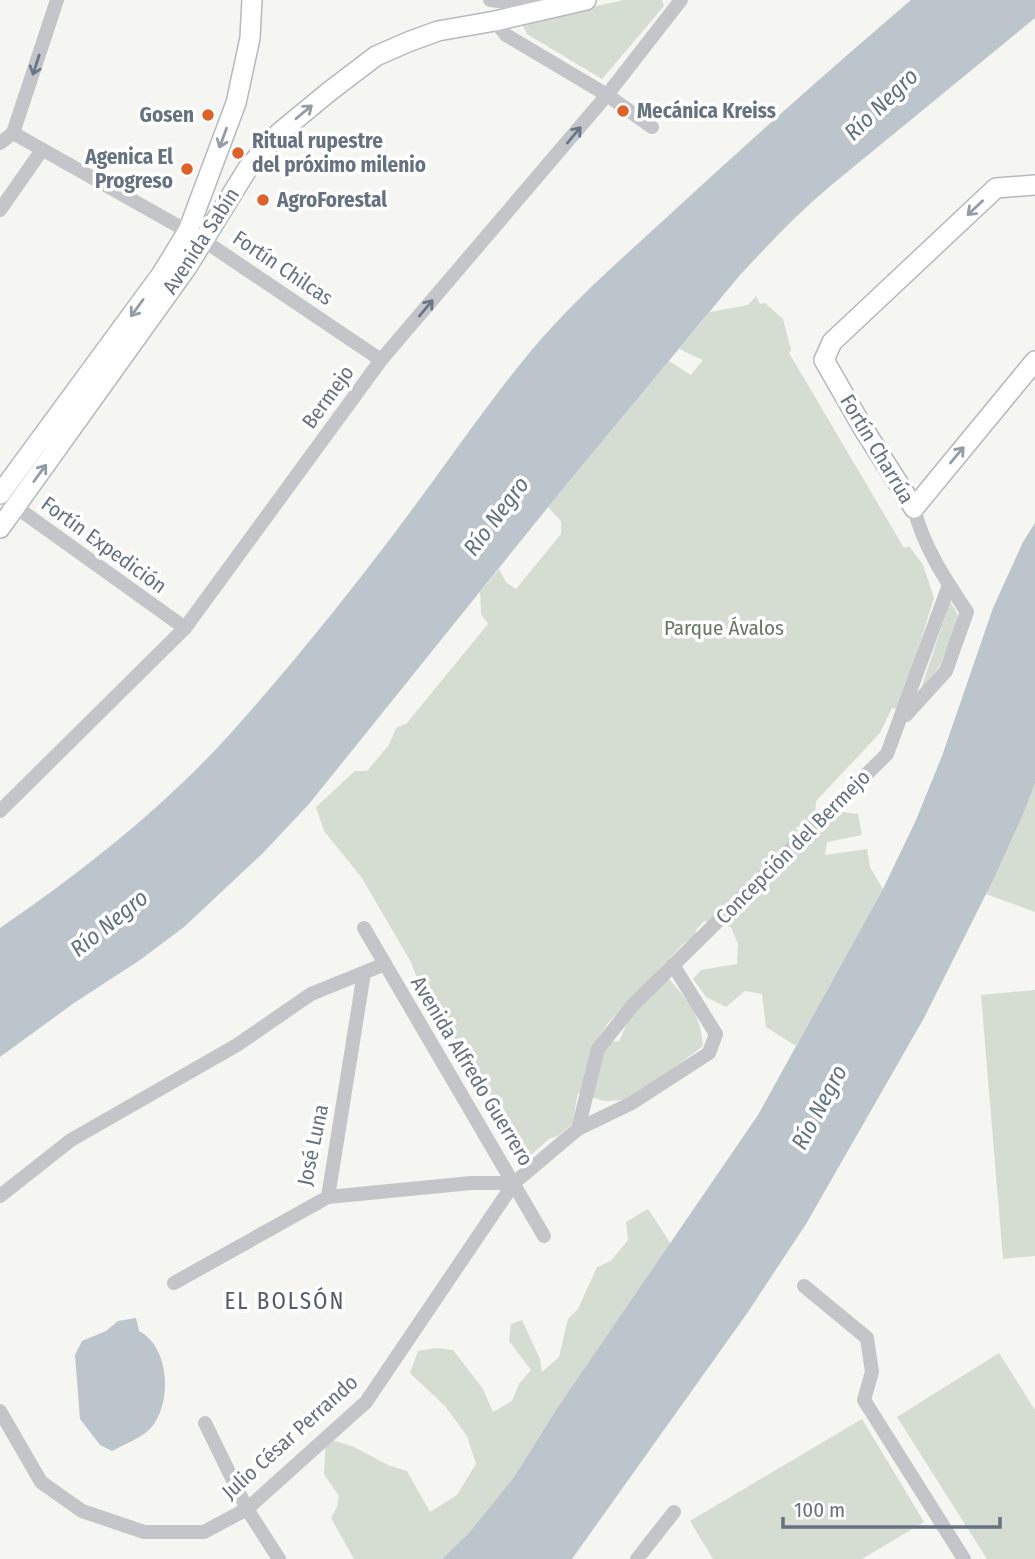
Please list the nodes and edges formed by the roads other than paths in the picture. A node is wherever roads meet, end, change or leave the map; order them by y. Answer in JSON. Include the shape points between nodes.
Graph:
{"nodes":[{"id":1,"x":57,"y":0,"type":"edge"},
{"id":2,"x":252,"y":0,"type":"edge"},
{"id":3,"x":490,"y":0,"type":"edge"},
{"id":4,"x":586,"y":0,"type":"edge"},
{"id":5,"x":681,"y":0,"type":"edge"},
{"id":6,"x":553,"y":6,"type":"junction"},
{"id":7,"x":495,"y":21,"type":"junction"},
{"id":8,"x":607,"y":95,"type":"junction"},
{"id":9,"x":652,"y":127,"type":"dead end"},
{"id":10,"x":13,"y":133,"type":"junction"},
{"id":11,"x":0,"y":143,"type":"edge"},
{"id":12,"x":42,"y":150,"type":"junction"},
{"id":13,"x":1035,"y":185,"type":"edge"},
{"id":14,"x":0,"y":210,"type":"edge"},
{"id":15,"x":196,"y":235,"type":"junction"},
{"id":16,"x":382,"y":360,"type":"junction"},
{"id":17,"x":1035,"y":361,"type":"edge"},
{"id":18,"x":5,"y":499,"type":"edge"},
{"id":19,"x":914,"y":508,"type":"junction"},
{"id":20,"x":0,"y":528,"type":"edge"},
{"id":21,"x":949,"y":584,"type":"junction"},
{"id":22,"x":967,"y":612,"type":"joint"},
{"id":23,"x":185,"y":628,"type":"junction"},
{"id":24,"x":901,"y":721,"type":"junction"},
{"id":25,"x":0,"y":811,"type":"edge"},
{"id":26,"x":364,"y":928,"type":"dead end"},
{"id":27,"x":385,"y":964,"type":"junction"},
{"id":28,"x":673,"y":965,"type":"junction"},
{"id":29,"x":364,"y":973,"type":"junction"},
{"id":30,"x":578,"y":1129,"type":"junction"},
{"id":31,"x":514,"y":1183,"type":"junction"},
{"id":32,"x":0,"y":1196,"type":"edge"},
{"id":33,"x":328,"y":1197,"type":"junction"},
{"id":34,"x":544,"y":1236,"type":"dead end"},
{"id":35,"x":174,"y":1283,"type":"dead end"},
{"id":36,"x":804,"y":1286,"type":"dead end"},
{"id":37,"x":0,"y":1411,"type":"edge"},
{"id":38,"x":205,"y":1423,"type":"dead end"},
{"id":39,"x":247,"y":1509,"type":"junction"},
{"id":40,"x":674,"y":1512,"type":"dead end"},
{"id":41,"x":279,"y":1559,"type":"edge"},
{"id":42,"x":637,"y":1559,"type":"edge"},
{"id":43,"x":964,"y":1559,"type":"edge"}],
"edges":[{"from":1,"to":10,"type":"street","one_way":true},
{"from":2,"to":15,"type":"main road","name":"Avenida Sabín","one_way":true,"via":[[250,37],[236,103],[197,210]]},
{"from":3,"to":6,"type":"street"},
{"from":4,"to":6,"type":"main road","name":"Avenida Sabín"},
{"from":5,"to":8,"type":"street","name":"Bermejo"},
{"from":6,"to":7,"type":"main road","name":"Avenida Sabín"},
{"from":7,"to":8,"type":"street","via":[[506,35]]},
{"from":15,"to":7,"type":"main road","name":"Avenida Sabín","one_way":true,"via":[[279,133],[376,57],[438,31]]},
{"from":8,"to":9,"type":"street"},
{"from":16,"to":8,"type":"street","name":"Bermejo","one_way":true},
{"from":10,"to":11,"type":"street"},
{"from":10,"to":12,"type":"street","name":"Fortín Chilcas"},
{"from":12,"to":14,"type":"street"},
{"from":12,"to":15,"type":"street","name":"Fortín Chilcas"},
{"from":13,"to":19,"type":"main road","name":"Fortín Charrúa","one_way":true,"via":[[996,188],[832,342],[824,360]]},
{"from":15,"to":16,"type":"street","name":"Fortín Chilcas"},
{"from":15,"to":18,"type":"main road","name":"Avenida Sabín","via":[[161,275]]},
{"from":16,"to":23,"type":"street","name":"Bermejo"},
{"from":19,"to":17,"type":"main road","one_way":true},
{"from":18,"to":20,"type":"main road","name":"Avenida Sabín"},
{"from":18,"to":23,"type":"street","name":"Fortín Expedición"},
{"from":19,"to":21,"type":"street","name":"Fortín Charrúa","via":[[919,531]]},
{"from":21,"to":22,"type":"street","name":"Fortín Charrúa"},
{"from":21,"to":24,"type":"street","name":"Concepción del Bermejo"},
{"from":22,"to":24,"type":"street","name":"Concepción del Bermejo","via":[[946,671]]},
{"from":23,"to":25,"type":"street","name":"Bermejo"},
{"from":24,"to":28,"type":"street","name":"Concepción del Bermejo","via":[[887,754]]},
{"from":26,"to":27,"type":"street","name":"Avenida Alfredo Guerrero"},
{"from":27,"to":29,"type":"street"},
{"from":27,"to":31,"type":"street","name":"Avenida Alfredo Guerrero"},
{"from":28,"to":30,"type":"street","name":"Concepción del Bermejo","via":[[598,1049]]},
{"from":28,"to":30,"type":"street","via":[[716,1034],[709,1052],[632,1103]]},
{"from":29,"to":32,"type":"street","via":[[311,994],[237,1045],[71,1140]]},
{"from":29,"to":33,"type":"street","name":"José Luna"},
{"from":30,"to":31,"type":"street"},
{"from":31,"to":33,"type":"street"},
{"from":31,"to":34,"type":"street","name":"Avenida Alfredo Guerrero"},
{"from":31,"to":39,"type":"street","name":"Julio César Perrando","via":[[366,1402]]},
{"from":33,"to":35,"type":"street","name":"José Luna"},
{"from":36,"to":43,"type":"street","via":[[867,1338],[872,1372],[864,1400]]},
{"from":37,"to":39,"type":"street","name":"Julio César Perrando","via":[[41,1482],[82,1511],[144,1532],[204,1532]]},
{"from":38,"to":39,"type":"street"},
{"from":39,"to":41,"type":"street"},
{"from":40,"to":42,"type":"street"}]}
